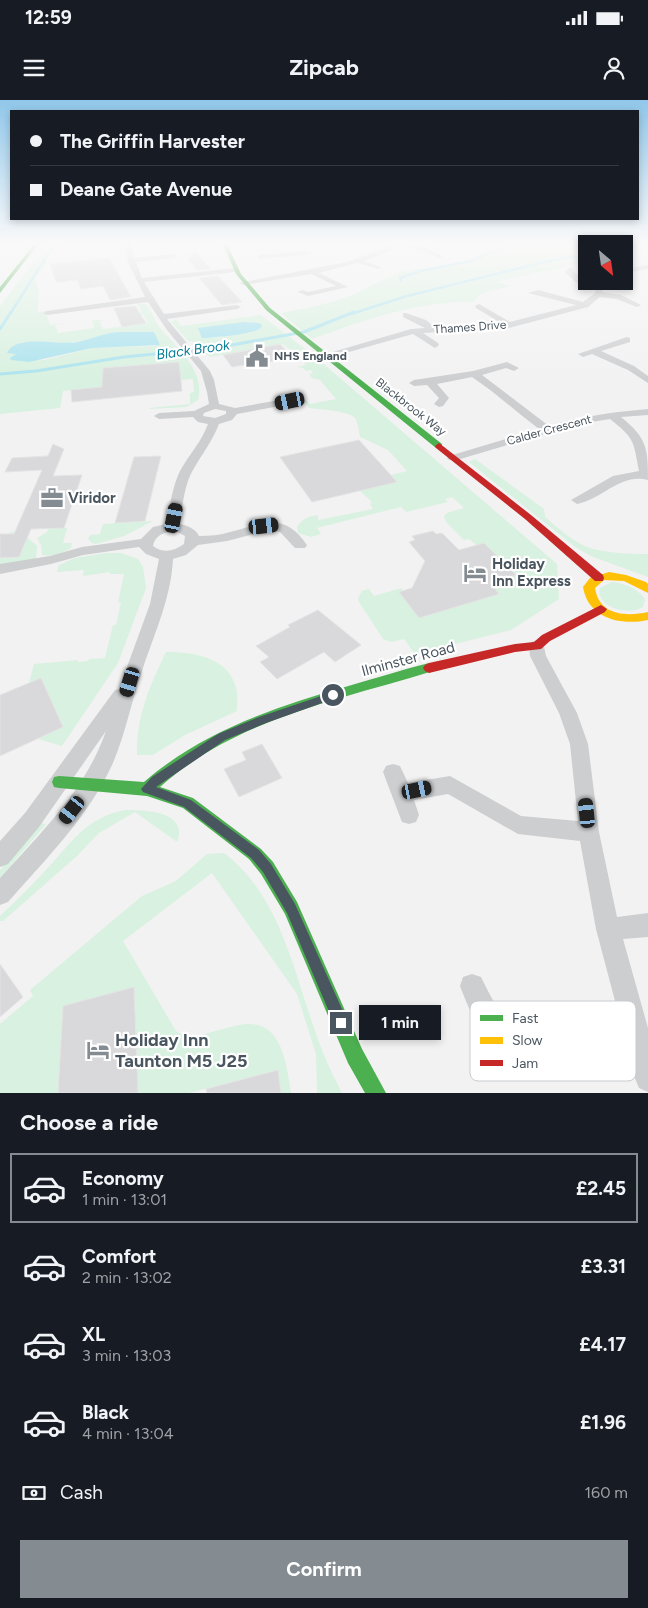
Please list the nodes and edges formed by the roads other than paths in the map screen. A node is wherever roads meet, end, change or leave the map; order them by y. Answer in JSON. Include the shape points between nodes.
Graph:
{"nodes":[{"id":1,"x":145,"y":288,"type":"edge"},
{"id":2,"x":248,"y":288,"type":"edge"},
{"id":3,"x":345,"y":288,"type":"edge"},
{"id":4,"x":598,"y":290,"type":"edge"},
{"id":5,"x":605,"y":290,"type":"edge"},
{"id":6,"x":536,"y":291,"type":"dead end"},
{"id":7,"x":306,"y":294,"type":"dead end"},
{"id":8,"x":151,"y":299,"type":"junction"},
{"id":9,"x":636,"y":303,"type":"dead end"},
{"id":10,"x":585,"y":305,"type":"junction"},
{"id":11,"x":237,"y":307,"type":"dead end"},
{"id":12,"x":484,"y":307,"type":"dead end"},
{"id":13,"x":47,"y":313,"type":"dead end"},
{"id":14,"x":163,"y":318,"type":"junction"},
{"id":15,"x":410,"y":319,"type":"dead end"},
{"id":16,"x":510,"y":325,"type":"junction"},
{"id":17,"x":432,"y":329,"type":"junction"},
{"id":18,"x":414,"y":331,"type":"junction"},
{"id":19,"x":434,"y":341,"type":"dead end"},
{"id":20,"x":627,"y":343,"type":"dead end"},
{"id":21,"x":593,"y":351,"type":"junction"},
{"id":22,"x":583,"y":354,"type":"dead end"},
{"id":23,"x":324,"y":356,"type":"junction"},
{"id":24,"x":512,"y":364,"type":"dead end"},
{"id":25,"x":474,"y":374,"type":"junction"},
{"id":26,"x":648,"y":380,"type":"edge"},
{"id":27,"x":414,"y":382,"type":"dead end"},
{"id":28,"x":430,"y":382,"type":"junction"},
{"id":29,"x":296,"y":400,"type":"dead end"},
{"id":30,"x":446,"y":400,"type":"dead end"},
{"id":31,"x":214,"y":406,"type":"junction"},
{"id":32,"x":232,"y":412,"type":"junction"},
{"id":33,"x":648,"y":412,"type":"edge"},
{"id":34,"x":197,"y":414,"type":"junction"},
{"id":35,"x":612,"y":415,"type":"junction"},
{"id":36,"x":159,"y":416,"type":"dead end"},
{"id":37,"x":214,"y":422,"type":"junction"},
{"id":38,"x":546,"y":429,"type":"junction"},
{"id":39,"x":453,"y":458,"type":"junction"},
{"id":40,"x":647,"y":475,"type":"edge"},
{"id":41,"x":587,"y":500,"type":"dead end"},
{"id":42,"x":172,"y":527,"type":"junction"},
{"id":43,"x":193,"y":541,"type":"junction"},
{"id":44,"x":146,"y":542,"type":"junction"},
{"id":45,"x":300,"y":545,"type":"dead end"},
{"id":46,"x":166,"y":556,"type":"junction"},
{"id":47,"x":0,"y":569,"type":"edge"},
{"id":48,"x":599,"y":578,"type":"junction"},
{"id":49,"x":648,"y":589,"type":"edge"},
{"id":50,"x":601,"y":610,"type":"junction"},
{"id":51,"x":648,"y":616,"type":"edge"},
{"id":52,"x":537,"y":646,"type":"junction"},
{"id":53,"x":130,"y":682,"type":"junction"},
{"id":54,"x":393,"y":772,"type":"dead end"},
{"id":55,"x":59,"y":782,"type":"junction"},
{"id":56,"x":91,"y":785,"type":"junction"},
{"id":57,"x":147,"y":789,"type":"junction"},
{"id":58,"x":402,"y":793,"type":"junction"},
{"id":59,"x":409,"y":815,"type":"dead end"},
{"id":60,"x":589,"y":832,"type":"junction"},
{"id":61,"x":0,"y":857,"type":"edge"},
{"id":62,"x":0,"y":894,"type":"edge"},
{"id":63,"x":648,"y":925,"type":"edge"},
{"id":64,"x":608,"y":929,"type":"junction"},
{"id":65,"x":472,"y":986,"type":"dead end"},
{"id":66,"x":478,"y":1001,"type":"edge"},
{"id":67,"x":628,"y":1001,"type":"edge"},
{"id":68,"x":636,"y":1031,"type":"edge"},
{"id":69,"x":646,"y":1071,"type":"edge"},
{"id":70,"x":376,"y":1093,"type":"edge"}],
"edges":[{"from":1,"to":8,"type":"street"},
{"from":2,"to":23,"type":"main road","name":"Blackbrook Way"},
{"from":3,"to":7,"type":"street"},
{"from":4,"to":10,"type":"street","name":"Thames Drive"},
{"from":5,"to":9,"type":"street"},
{"from":6,"to":10,"type":"street"},
{"from":8,"to":13,"type":"street"},
{"from":8,"to":14,"type":"street"},
{"from":10,"to":16,"type":"street","name":"Thames Drive"},
{"from":11,"to":14,"type":"street"},
{"from":12,"to":16,"type":"street"},
{"from":14,"to":31,"type":"street","via":[[202,364],[212,384]]},
{"from":15,"to":17,"type":"street"},
{"from":16,"to":17,"type":"street","name":"Thames Drive"},
{"from":17,"to":18,"type":"street","name":"Thames Drive"},
{"from":18,"to":19,"type":"street"},
{"from":18,"to":23,"type":"street","name":"Thames Drive"},
{"from":20,"to":21,"type":"street"},
{"from":21,"to":22,"type":"street"},
{"from":21,"to":26,"type":"street","via":[[631,368]]},
{"from":23,"to":39,"type":"main road","name":"Blackbrook Way"},
{"from":24,"to":25,"type":"street"},
{"from":25,"to":28,"type":"street"},
{"from":25,"to":38,"type":"street"},
{"from":27,"to":28,"type":"street"},
{"from":28,"to":30,"type":"street"},
{"from":29,"to":32,"type":"street"},
{"from":31,"to":32,"type":"street","via":[[226,407]]},
{"from":31,"to":34,"type":"street"},
{"from":32,"to":37,"type":"street","via":[[229,417]]},
{"from":33,"to":35,"type":"street","name":"Calder Crescent"},
{"from":34,"to":36,"type":"street"},
{"from":34,"to":37,"type":"street"},
{"from":35,"to":38,"type":"street","name":"Calder Crescent"},
{"from":35,"to":40,"type":"street","via":[[633,432]]},
{"from":37,"to":42,"type":"street","via":[[182,481]]},
{"from":38,"to":39,"type":"street","name":"Calder Crescent"},
{"from":39,"to":48,"type":"main road","name":"Blackbrook Way"},
{"from":40,"to":41,"type":"street","via":[[616,480]]},
{"from":42,"to":43,"type":"street","via":[[188,531]]},
{"from":42,"to":44,"type":"street","via":[[152,534]]},
{"from":43,"to":45,"type":"street","via":[[222,538],[274,525],[288,530]]},
{"from":43,"to":46,"type":"street","via":[[181,553]]},
{"from":44,"to":46,"type":"street","via":[[150,552]]},
{"from":44,"to":47,"type":"street","via":[[82,551]]},
{"from":46,"to":53,"type":"street","via":[[164,578]]},
{"from":48,"to":49,"type":"main road","via":[[622,577]]},
{"from":48,"to":50,"type":"main road","via":[[589,587],[588,594]]},
{"from":50,"to":51,"type":"main road","via":[[623,618]]},
{"from":50,"to":52,"type":"main road","name":"Ilminster Road","via":[[546,638]]},
{"from":52,"to":57,"type":"main road","name":"Ilminster Road","via":[[419,670],[262,720],[221,737]]},
{"from":52,"to":60,"type":"street","via":[[538,656],[568,712],[579,744]]},
{"from":53,"to":55,"type":"street"},
{"from":53,"to":56,"type":"street","via":[[113,738]]},
{"from":54,"to":58,"type":"street"},
{"from":55,"to":56,"type":"main road"},
{"from":55,"to":61,"type":"street"},
{"from":56,"to":57,"type":"main road"},
{"from":56,"to":62,"type":"street"},
{"from":57,"to":70,"type":"main road","via":[[188,803],[236,838],[267,868],[291,908],[355,1056]]},
{"from":58,"to":59,"type":"street"},
{"from":58,"to":60,"type":"street","via":[[450,785],[518,825]]},
{"from":60,"to":64,"type":"street"},
{"from":63,"to":64,"type":"street"},
{"from":64,"to":67,"type":"street"},
{"from":65,"to":66,"type":"street"},
{"from":68,"to":69,"type":"street"}]}
